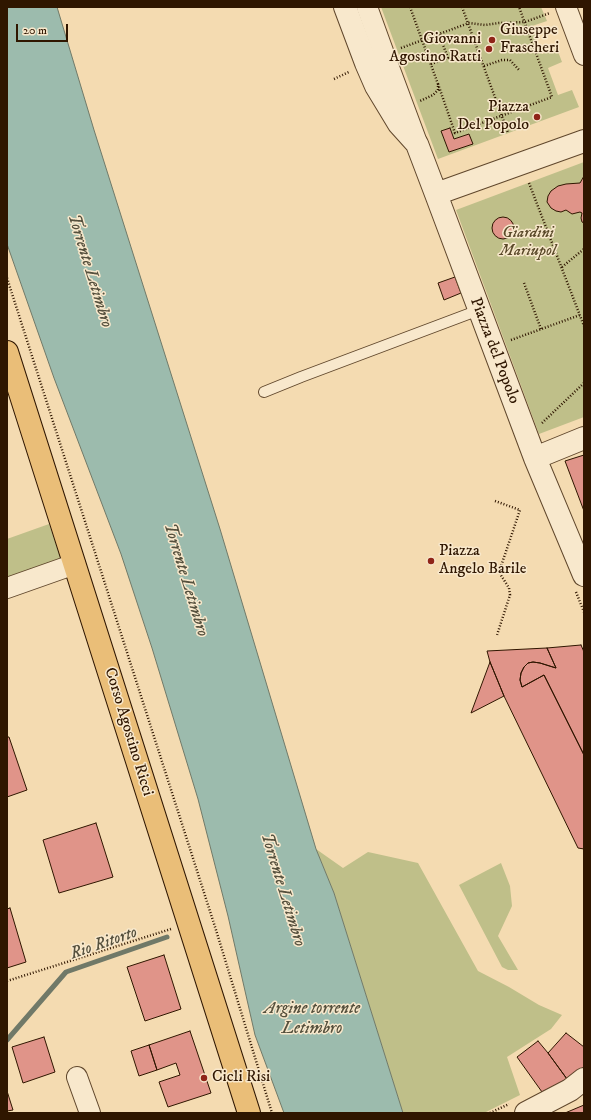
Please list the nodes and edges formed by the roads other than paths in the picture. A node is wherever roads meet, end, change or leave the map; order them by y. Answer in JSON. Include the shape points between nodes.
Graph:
{"nodes":[{"id":1,"x":346,"y":7,"type":"edge"},
{"id":2,"x":367,"y":7,"type":"edge"},
{"id":3,"x":559,"y":9,"type":"edge"},
{"id":4,"x":580,"y":33,"type":"edge"},
{"id":5,"x":584,"y":55,"type":"edge"},
{"id":6,"x":584,"y":141,"type":"edge"},
{"id":7,"x":417,"y":144,"type":"junction"},
{"id":8,"x":436,"y":194,"type":"junction"},
{"id":9,"x":479,"y":310,"type":"junction"},
{"id":10,"x":7,"y":352,"type":"edge"},
{"id":11,"x":264,"y":392,"type":"dead end"},
{"id":12,"x":584,"y":438,"type":"edge"},
{"id":13,"x":535,"y":458,"type":"junction"},
{"id":14,"x":75,"y":564,"type":"junction"},
{"id":15,"x":584,"y":575,"type":"edge"},
{"id":16,"x":7,"y":588,"type":"edge"},
{"id":17,"x":77,"y":1078,"type":"dead end"},
{"id":18,"x":584,"y":1079,"type":"edge"},
{"id":19,"x":90,"y":1113,"type":"edge"},
{"id":20,"x":248,"y":1113,"type":"edge"},
{"id":21,"x":526,"y":1113,"type":"edge"}],
"edges":[{"from":1,"to":7,"type":"street","via":[[376,86],[399,124]]},
{"from":2,"to":7,"type":"street","name":"Piazza del Popolo"},
{"from":3,"to":4,"type":"street"},
{"from":4,"to":5,"type":"street"},
{"from":6,"to":8,"type":"street"},
{"from":7,"to":8,"type":"street","name":"Piazza del Popolo"},
{"from":8,"to":9,"type":"street","name":"Piazza del Popolo"},
{"from":9,"to":11,"type":"lane"},
{"from":9,"to":13,"type":"street","name":"Piazza del Popolo"},
{"from":10,"to":14,"type":"main road","name":"Corso Agostino Ricci"},
{"from":12,"to":13,"type":"street"},
{"from":13,"to":15,"type":"street","name":"Piazza del Popolo"},
{"from":14,"to":16,"type":"street"},
{"from":14,"to":20,"type":"main road","name":"Corso Agostino Ricci"},
{"from":17,"to":19,"type":"street"},
{"from":18,"to":21,"type":"street","via":[[570,1090]]}]}
